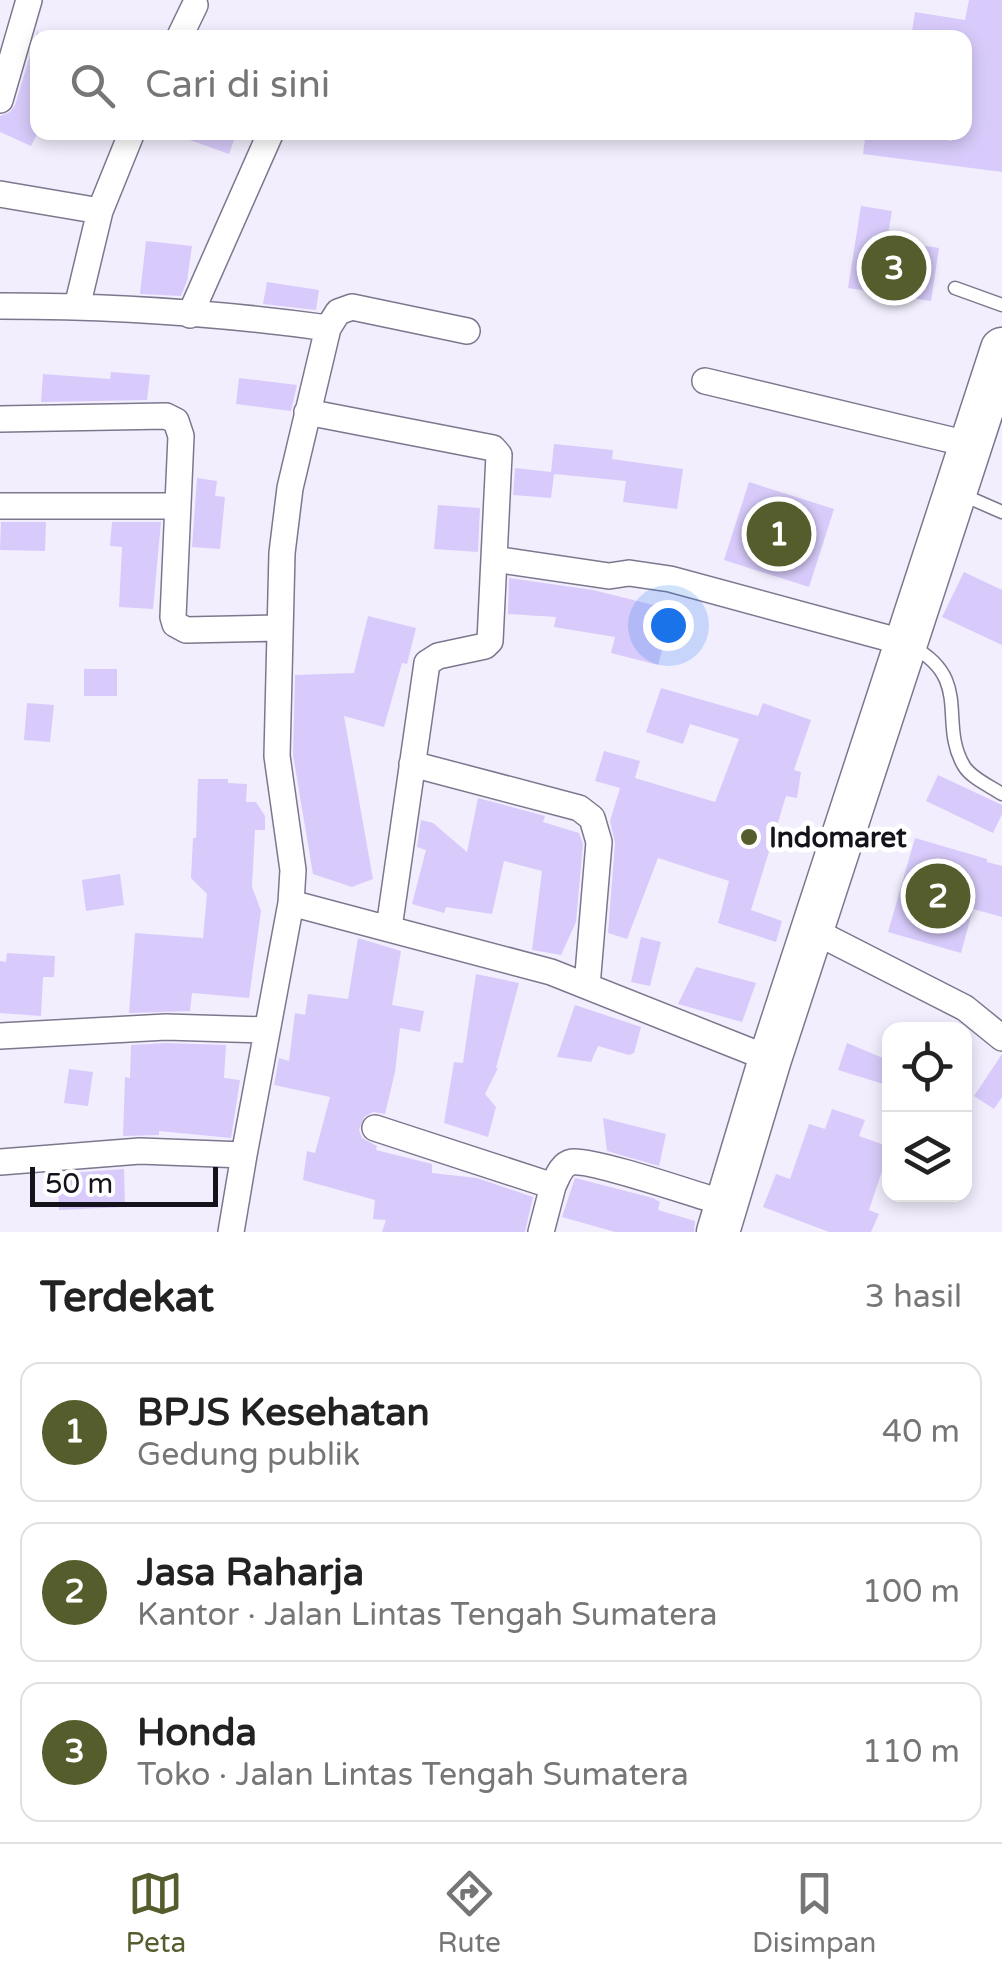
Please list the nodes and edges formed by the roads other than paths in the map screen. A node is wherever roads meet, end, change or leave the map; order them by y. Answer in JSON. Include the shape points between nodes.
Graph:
{"nodes":[{"id":1,"x":29,"y":0,"type":"edge"},
{"id":2,"x":195,"y":5,"type":"dead end"},
{"id":3,"x":183,"y":30,"type":"edge"},
{"id":4,"x":0,"y":100,"type":"edge"},
{"id":5,"x":129,"y":140,"type":"edge"},
{"id":6,"x":268,"y":140,"type":"edge"},
{"id":7,"x":0,"y":194,"type":"edge"},
{"id":8,"x":100,"y":212,"type":"junction"},
{"id":9,"x":955,"y":288,"type":"dead end"},
{"id":10,"x":1002,"y":305,"type":"edge"},
{"id":11,"x":0,"y":306,"type":"edge"},
{"id":12,"x":78,"y":307,"type":"junction"},
{"id":13,"x":190,"y":315,"type":"junction"},
{"id":14,"x":328,"y":328,"type":"junction"},
{"id":15,"x":467,"y":331,"type":"dead end"},
{"id":16,"x":1002,"y":349,"type":"edge"},
{"id":17,"x":705,"y":381,"type":"dead end"},
{"id":18,"x":307,"y":412,"type":"junction"},
{"id":19,"x":0,"y":419,"type":"edge"},
{"id":20,"x":972,"y":445,"type":"junction"},
{"id":21,"x":956,"y":492,"type":"junction"},
{"id":22,"x":0,"y":506,"type":"edge"},
{"id":23,"x":177,"y":506,"type":"junction"},
{"id":24,"x":1002,"y":512,"type":"edge"},
{"id":25,"x":494,"y":559,"type":"junction"},
{"id":26,"x":279,"y":628,"type":"junction"},
{"id":27,"x":906,"y":643,"type":"junction"},
{"id":28,"x":412,"y":764,"type":"junction"},
{"id":29,"x":1002,"y":794,"type":"edge"},
{"id":30,"x":291,"y":902,"type":"junction"},
{"id":31,"x":389,"y":928,"type":"junction"},
{"id":32,"x":814,"y":931,"type":"junction"},
{"id":33,"x":586,"y":986,"type":"junction"},
{"id":34,"x":267,"y":1030,"type":"junction"},
{"id":35,"x":0,"y":1036,"type":"edge"},
{"id":36,"x":1002,"y":1038,"type":"edge"},
{"id":37,"x":770,"y":1060,"type":"junction"},
{"id":38,"x":374,"y":1128,"type":"dead end"},
{"id":39,"x":244,"y":1155,"type":"junction"},
{"id":40,"x":0,"y":1162,"type":"edge"},
{"id":41,"x":553,"y":1186,"type":"junction"},
{"id":42,"x":723,"y":1218,"type":"edge"},
{"id":43,"x":231,"y":1232,"type":"edge"},
{"id":44,"x":541,"y":1232,"type":"edge"}],
"edges":[{"from":1,"to":4,"type":"street"},
{"from":2,"to":3,"type":"street"},
{"from":5,"to":8,"type":"street"},
{"from":6,"to":13,"type":"street"},
{"from":7,"to":8,"type":"street"},
{"from":8,"to":12,"type":"street"},
{"from":9,"to":10,"type":"lane"},
{"from":11,"to":12,"type":"street"},
{"from":12,"to":13,"type":"street"},
{"from":13,"to":14,"type":"street"},
{"from":14,"to":15,"type":"street","via":[[338,312],[352,307]]},
{"from":14,"to":18,"type":"street"},
{"from":16,"to":20,"type":"highway"},
{"from":17,"to":20,"type":"street"},
{"from":18,"to":25,"type":"street","via":[[498,450]]},
{"from":18,"to":26,"type":"street","via":[[290,488]]},
{"from":19,"to":23,"type":"street","via":[[166,416],[180,428]]},
{"from":20,"to":21,"type":"highway"},
{"from":21,"to":24,"type":"lane"},
{"from":21,"to":27,"type":"highway"},
{"from":22,"to":23,"type":"street"},
{"from":23,"to":26,"type":"street","via":[[176,624],[186,630]]},
{"from":25,"to":27,"type":"street","via":[[670,579]]},
{"from":25,"to":28,"type":"street","via":[[490,641],[427,663]]},
{"from":26,"to":30,"type":"street","via":[[278,756]]},
{"from":27,"to":29,"type":"lane","via":[[927,655],[952,693],[958,754],[966,770]]},
{"from":27,"to":32,"type":"highway"},
{"from":28,"to":31,"type":"street"},
{"from":28,"to":33,"type":"street","via":[[579,808],[592,818],[599,842]]},
{"from":30,"to":31,"type":"street"},
{"from":30,"to":34,"type":"street"},
{"from":31,"to":33,"type":"street"},
{"from":32,"to":36,"type":"street","via":[[964,1008]]},
{"from":32,"to":37,"type":"highway"},
{"from":33,"to":37,"type":"street"},
{"from":34,"to":35,"type":"street","via":[[166,1026]]},
{"from":34,"to":39,"type":"street"},
{"from":37,"to":42,"type":"highway"},
{"from":38,"to":41,"type":"street"},
{"from":39,"to":40,"type":"street","via":[[140,1151]]},
{"from":39,"to":43,"type":"street"},
{"from":41,"to":42,"type":"street","via":[[571,1162],[597,1166]]},
{"from":41,"to":44,"type":"street"}]}
